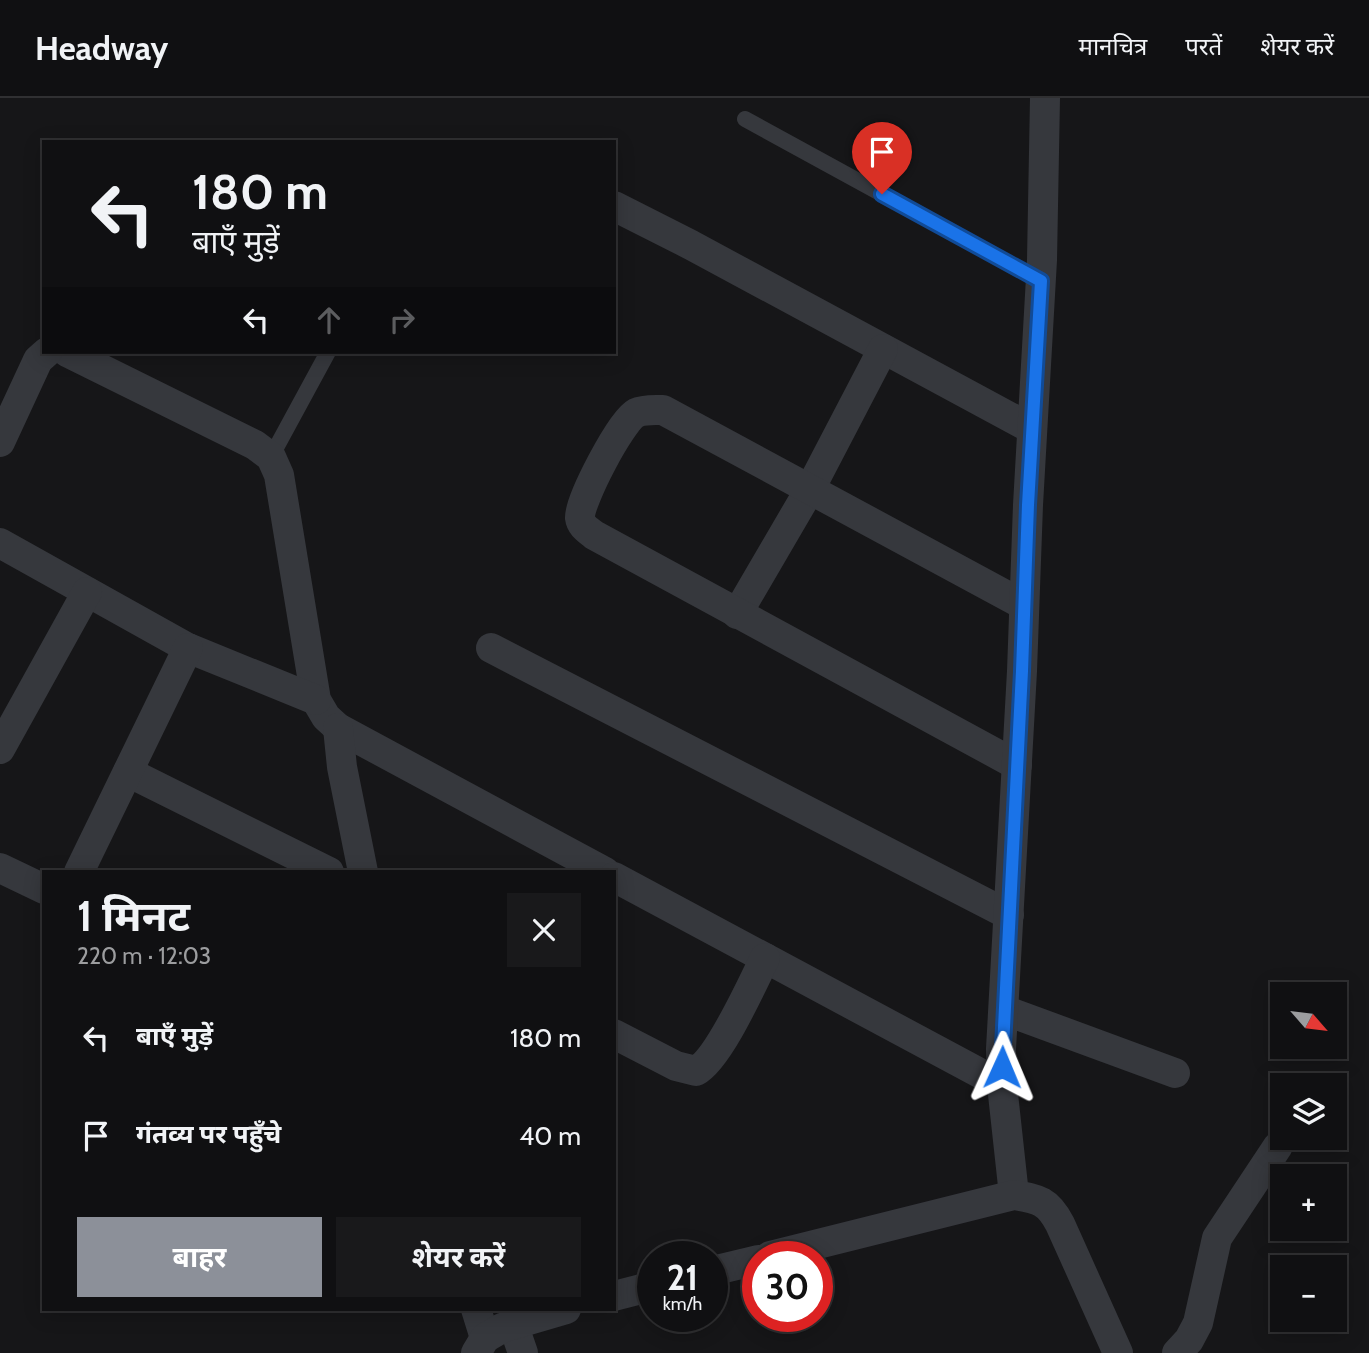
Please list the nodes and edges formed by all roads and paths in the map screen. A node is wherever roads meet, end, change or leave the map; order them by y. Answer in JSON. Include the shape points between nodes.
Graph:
{"nodes":[{"id":1,"x":1045,"y":98,"type":"edge"},
{"id":2,"x":745,"y":119,"type":"dead end"},
{"id":3,"x":616,"y":207,"type":"edge"},
{"id":4,"x":1041,"y":281,"type":"junction"},
{"id":5,"x":883,"y":349,"type":"junction"},
{"id":6,"x":45,"y":354,"type":"edge"},
{"id":7,"x":71,"y":354,"type":"edge"},
{"id":8,"x":327,"y":354,"type":"edge"},
{"id":9,"x":1032,"y":429,"type":"junction"},
{"id":10,"x":0,"y":442,"type":"edge"},
{"id":11,"x":271,"y":457,"type":"junction"},
{"id":12,"x":810,"y":489,"type":"junction"},
{"id":13,"x":0,"y":543,"type":"edge"},
{"id":14,"x":87,"y":593,"type":"junction"},
{"id":15,"x":1024,"y":605,"type":"junction"},
{"id":16,"x":737,"y":614,"type":"junction"},
{"id":17,"x":188,"y":648,"type":"junction"},
{"id":18,"x":491,"y":648,"type":"dead end"},
{"id":19,"x":316,"y":700,"type":"junction"},
{"id":20,"x":338,"y":728,"type":"junction"},
{"id":21,"x":0,"y":749,"type":"edge"},
{"id":22,"x":1017,"y":765,"type":"junction"},
{"id":23,"x":128,"y":772,"type":"junction"},
{"id":24,"x":0,"y":867,"type":"edge"},
{"id":25,"x":80,"y":870,"type":"edge"},
{"id":26,"x":325,"y":870,"type":"edge"},
{"id":27,"x":363,"y":870,"type":"edge"},
{"id":28,"x":601,"y":870,"type":"edge"},
{"id":29,"x":616,"y":878,"type":"edge"},
{"id":30,"x":42,"y":887,"type":"edge"},
{"id":31,"x":1009,"y":915,"type":"junction"},
{"id":32,"x":765,"y":958,"type":"junction"},
{"id":33,"x":1004,"y":1010,"type":"junction"},
{"id":34,"x":616,"y":1035,"type":"edge"},
{"id":35,"x":1175,"y":1073,"type":"dead end"},
{"id":36,"x":1002,"y":1085,"type":"junction"},
{"id":37,"x":1275,"y":1150,"type":"edge"},
{"id":38,"x":1014,"y":1195,"type":"junction"},
{"id":39,"x":830,"y":1241,"type":"edge"},
{"id":40,"x":637,"y":1290,"type":"edge"},
{"id":41,"x":616,"y":1295,"type":"edge"},
{"id":42,"x":476,"y":1311,"type":"edge"},
{"id":43,"x":559,"y":1311,"type":"edge"},
{"id":44,"x":513,"y":1324,"type":"junction"},
{"id":45,"x":480,"y":1346,"type":"edge"},
{"id":46,"x":523,"y":1353,"type":"edge"},
{"id":47,"x":1118,"y":1353,"type":"edge"},
{"id":48,"x":1177,"y":1353,"type":"edge"}],
"edges":[{"from":1,"to":4,"type":"street"},
{"from":2,"to":4,"type":"lane"},
{"from":3,"to":5,"type":"street"},
{"from":4,"to":9,"type":"street"},
{"from":5,"to":9,"type":"street"},
{"from":5,"to":12,"type":"street"},
{"from":6,"to":10,"type":"street"},
{"from":7,"to":11,"type":"street"},
{"from":8,"to":11,"type":"lane"},
{"from":9,"to":15,"type":"street"},
{"from":11,"to":19,"type":"street","via":[[279,475]]},
{"from":12,"to":15,"type":"street"},
{"from":12,"to":16,"type":"street"},
{"from":12,"to":16,"type":"street","via":[[663,410],[636,413],[624,423],[582,507],[584,528]]},
{"from":13,"to":14,"type":"street"},
{"from":14,"to":17,"type":"street"},
{"from":14,"to":21,"type":"street"},
{"from":15,"to":22,"type":"street"},
{"from":16,"to":22,"type":"street"},
{"from":17,"to":19,"type":"street"},
{"from":17,"to":23,"type":"street"},
{"from":18,"to":31,"type":"street"},
{"from":19,"to":20,"type":"street"},
{"from":20,"to":27,"type":"street"},
{"from":20,"to":28,"type":"street"},
{"from":22,"to":31,"type":"street"},
{"from":23,"to":25,"type":"street"},
{"from":23,"to":26,"type":"street"},
{"from":24,"to":30,"type":"street"},
{"from":29,"to":32,"type":"street"},
{"from":31,"to":33,"type":"street"},
{"from":32,"to":34,"type":"street","via":[[704,1067],[696,1071],[676,1066]]},
{"from":32,"to":36,"type":"street"},
{"from":33,"to":35,"type":"street"},
{"from":33,"to":36,"type":"street"},
{"from":36,"to":38,"type":"street"},
{"from":37,"to":48,"type":"street","via":[[1217,1238],[1198,1323]]},
{"from":38,"to":39,"type":"street"},
{"from":38,"to":47,"type":"street","via":[[1036,1198],[1052,1209]]},
{"from":40,"to":41,"type":"street"},
{"from":42,"to":45,"type":"street"},
{"from":43,"to":44,"type":"street"},
{"from":44,"to":45,"type":"street"},
{"from":44,"to":46,"type":"street"}]}
